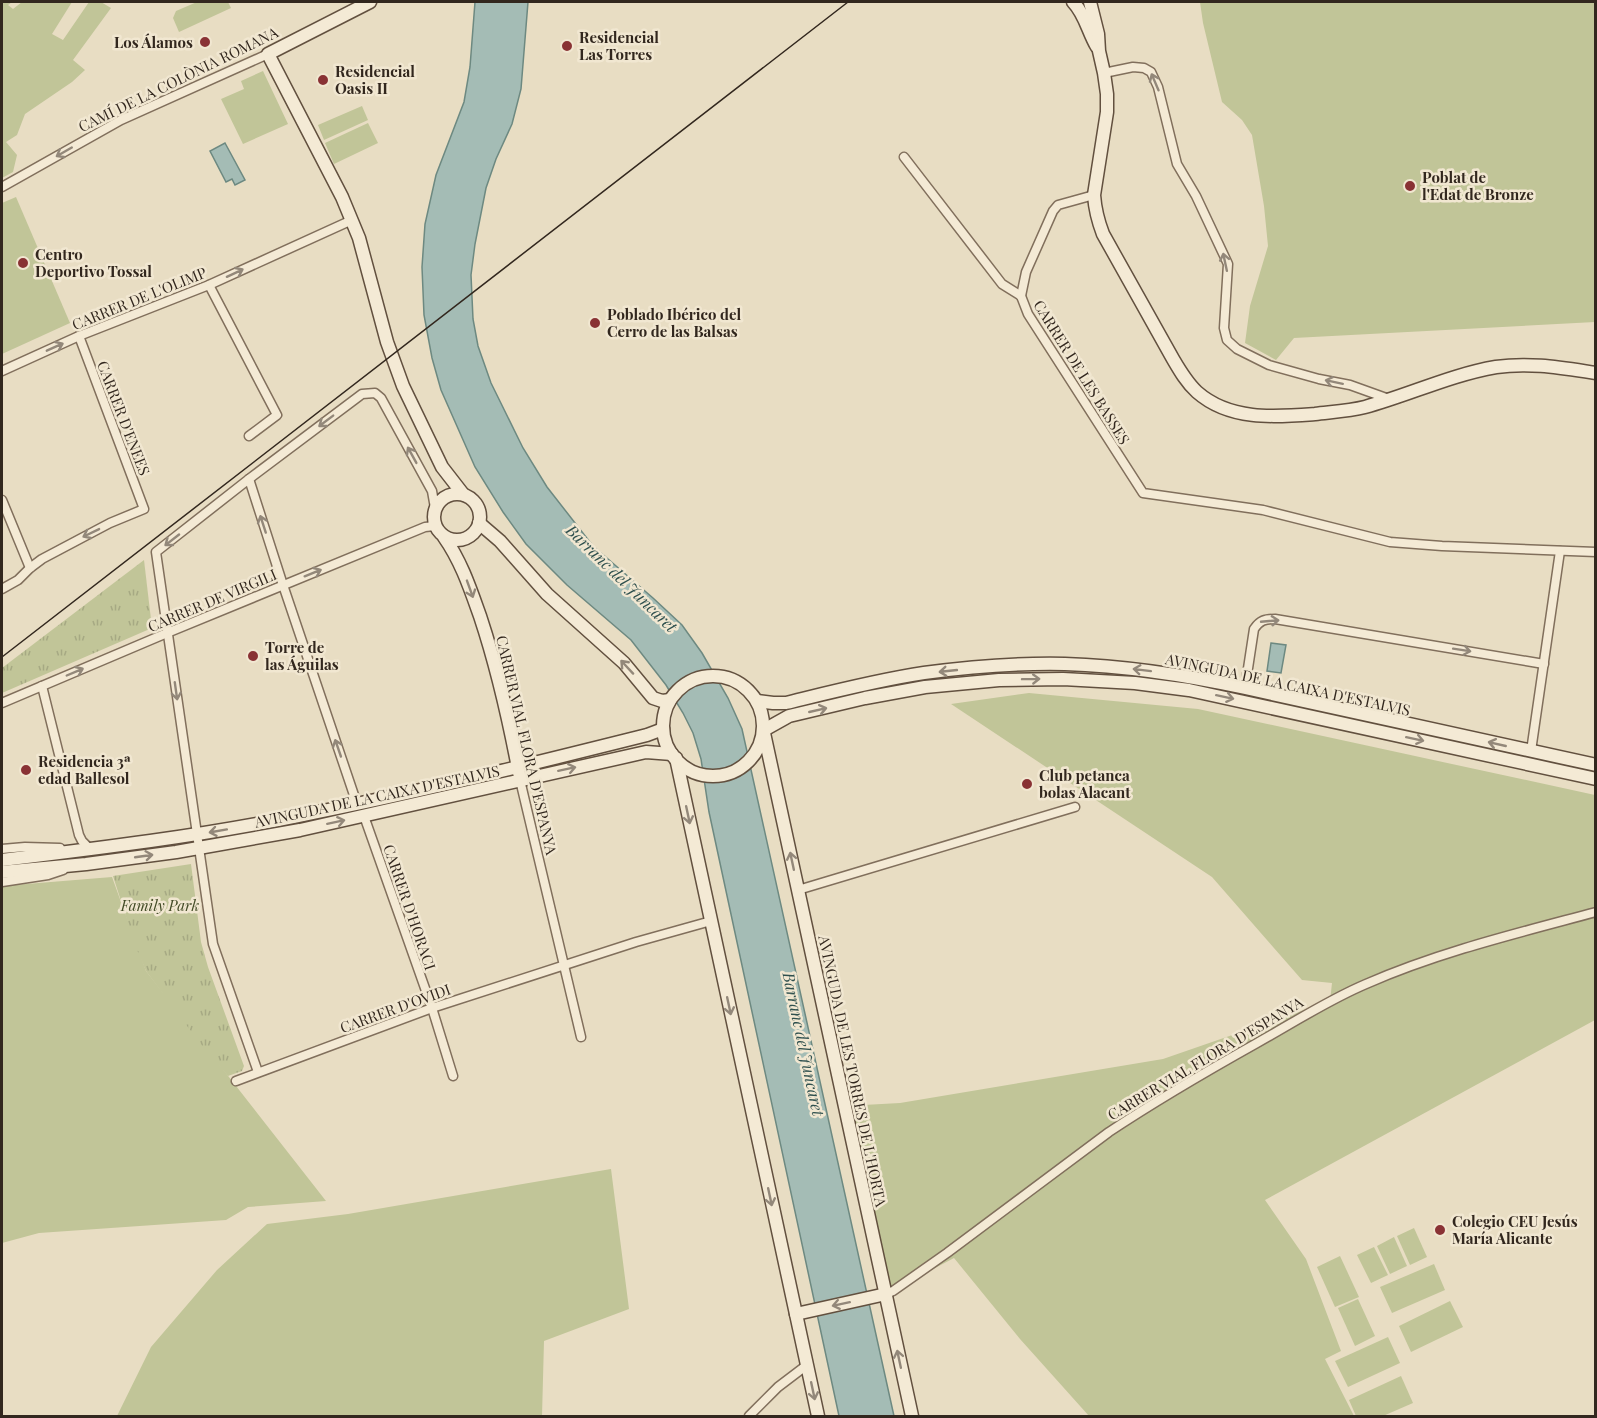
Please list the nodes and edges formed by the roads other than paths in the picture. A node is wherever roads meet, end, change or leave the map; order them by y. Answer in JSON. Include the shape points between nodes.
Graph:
{"nodes":[{"id":1,"x":370,"y":2,"type":"edge"},
{"id":2,"x":1073,"y":2,"type":"edge"},
{"id":3,"x":1090,"y":2,"type":"edge"},
{"id":4,"x":1099,"y":51,"type":"junction"},
{"id":5,"x":268,"y":54,"type":"junction"},
{"id":6,"x":1104,"y":73,"type":"junction"},
{"id":7,"x":904,"y":157,"type":"dead end"},
{"id":8,"x":2,"y":187,"type":"edge"},
{"id":9,"x":1094,"y":195,"type":"junction"},
{"id":10,"x":351,"y":220,"type":"junction"},
{"id":11,"x":209,"y":285,"type":"junction"},
{"id":12,"x":1021,"y":296,"type":"junction"},
{"id":13,"x":80,"y":336,"type":"junction"},
{"id":14,"x":2,"y":371,"type":"edge"},
{"id":15,"x":1596,"y":373,"type":"edge"},
{"id":16,"x":1389,"y":399,"type":"junction"},
{"id":17,"x":249,"y":436,"type":"dead end"},
{"id":18,"x":442,"y":467,"type":"junction"},
{"id":19,"x":249,"y":479,"type":"junction"},
{"id":20,"x":463,"y":494,"type":"junction"},
{"id":21,"x":444,"y":497,"type":"junction"},
{"id":22,"x":2,"y":500,"type":"edge"},
{"id":23,"x":435,"y":508,"type":"junction"},
{"id":24,"x":479,"y":523,"type":"junction"},
{"id":25,"x":435,"y":526,"type":"junction"},
{"id":26,"x":444,"y":537,"type":"junction"},
{"id":27,"x":1560,"y":551,"type":"junction"},
{"id":28,"x":1596,"y":552,"type":"edge"},
{"id":29,"x":30,"y":568,"type":"junction"},
{"id":30,"x":283,"y":585,"type":"junction"},
{"id":31,"x":2,"y":589,"type":"edge"},
{"id":32,"x":167,"y":633,"type":"junction"},
{"id":33,"x":1544,"y":664,"type":"junction"},
{"id":34,"x":42,"y":686,"type":"junction"},
{"id":35,"x":1245,"y":688,"type":"junction"},
{"id":36,"x":670,"y":700,"type":"junction"},
{"id":37,"x":757,"y":701,"type":"junction"},
{"id":38,"x":2,"y":703,"type":"edge"},
{"id":39,"x":663,"y":729,"type":"junction"},
{"id":40,"x":764,"y":731,"type":"junction"},
{"id":41,"x":1531,"y":751,"type":"junction"},
{"id":42,"x":674,"y":756,"type":"junction"},
{"id":43,"x":1596,"y":765,"type":"edge"},
{"id":44,"x":519,"y":774,"type":"junction"},
{"id":45,"x":1596,"y":779,"type":"edge"},
{"id":46,"x":357,"y":804,"type":"junction"},
{"id":47,"x":1075,"y":807,"type":"dead end"},
{"id":48,"x":364,"y":816,"type":"junction"},
{"id":49,"x":196,"y":834,"type":"junction"},
{"id":50,"x":198,"y":848,"type":"junction"},
{"id":51,"x":2,"y":849,"type":"edge"},
{"id":52,"x":90,"y":849,"type":"junction"},
{"id":53,"x":2,"y":860,"type":"edge"},
{"id":54,"x":86,"y":864,"type":"junction"},
{"id":55,"x":2,"y":872,"type":"edge"},
{"id":56,"x":2,"y":882,"type":"edge"},
{"id":57,"x":798,"y":890,"type":"junction"},
{"id":58,"x":1596,"y":912,"type":"edge"},
{"id":59,"x":711,"y":921,"type":"junction"},
{"id":60,"x":564,"y":965,"type":"junction"},
{"id":61,"x":432,"y":1008,"type":"junction"},
{"id":62,"x":581,"y":1037,"type":"dead end"},
{"id":63,"x":258,"y":1072,"type":"junction"},
{"id":64,"x":453,"y":1076,"type":"dead end"},
{"id":65,"x":236,"y":1081,"type":"dead end"},
{"id":66,"x":885,"y":1294,"type":"junction"},
{"id":67,"x":796,"y":1314,"type":"junction"},
{"id":68,"x":807,"y":1365,"type":"junction"},
{"id":69,"x":910,"y":1412,"type":"edge"},
{"id":70,"x":749,"y":1416,"type":"edge"},
{"id":71,"x":818,"y":1416,"type":"edge"},
{"id":72,"x":921,"y":1416,"type":"edge"}],
"edges":[{"from":1,"to":5,"type":"main road","name":"CAMÍ DE LA COLÒNIA ROMANA"},
{"from":2,"to":4,"type":"main road"},
{"from":3,"to":4,"type":"main road"},
{"from":4,"to":6,"type":"main road"},
{"from":5,"to":8,"type":"street","name":"CAMÍ DE LA COLÒNIA ROMANA","one_way":true,"via":[[121,120]]},
{"from":5,"to":10,"type":"main road"},
{"from":6,"to":9,"type":"main road","via":[[1107,112]]},
{"from":16,"to":6,"type":"street","one_way":true,"via":[[1269,365],[1227,340],[1224,328],[1228,264],[1177,164],[1158,87],[1151,72],[1144,68]]},
{"from":7,"to":12,"type":"street","name":"CARRER DE LES BASSES","via":[[1002,284]]},
{"from":9,"to":12,"type":"street","via":[[1058,205],[1053,211],[1026,272]]},
{"from":9,"to":16,"type":"main road","via":[[1103,234],[1185,380],[1197,393],[1238,413],[1272,416],[1336,412]]},
{"from":11,"to":10,"type":"street","name":"CARRER DE L'OLIMP","one_way":true},
{"from":10,"to":18,"type":"main road","via":[[403,387]]},
{"from":11,"to":13,"type":"street","name":"CARRER DE L'OLIMP"},
{"from":11,"to":17,"type":"street","via":[[277,415]]},
{"from":12,"to":27,"type":"street","name":"CARRER DE LES BASSES","via":[[1028,314],[1143,494],[1263,510],[1390,542]]},
{"from":14,"to":13,"type":"street","name":"CARRER DE L'OLIMP","one_way":true},
{"from":13,"to":29,"type":"street","name":"CARRER D'ENEES","one_way":true,"via":[[144,509],[68,544]]},
{"from":15,"to":16,"type":"main road","via":[[1539,365],[1498,367]]},
{"from":18,"to":20,"type":"main road"},
{"from":18,"to":21,"type":"main road"},
{"from":23,"to":19,"type":"street","one_way":true,"via":[[432,491],[375,393],[362,394]]},
{"from":30,"to":19,"type":"street","one_way":true},
{"from":19,"to":32,"type":"street","one_way":true,"via":[[156,552]]},
{"from":20,"to":21,"type":"main road"},
{"from":20,"to":24,"type":"main road","via":[[478,507]]},
{"from":21,"to":23,"type":"main road"},
{"from":22,"to":29,"type":"street"},
{"from":23,"to":25,"type":"main road"},
{"from":24,"to":26,"type":"main road","via":[[467,538]]},
{"from":36,"to":24,"type":"main road","one_way":true,"via":[[653,698],[624,663],[547,594]]},
{"from":25,"to":26,"type":"main road"},
{"from":30,"to":25,"type":"street","name":"CARRER DE VIRGILI","one_way":true},
{"from":26,"to":44,"type":"main road","name":"CARRER VIAL FLORA D'ESPANYA","one_way":true,"via":[[464,573],[487,639]]},
{"from":27,"to":28,"type":"street"},
{"from":27,"to":33,"type":"street"},
{"from":29,"to":31,"type":"street"},
{"from":30,"to":32,"type":"street","name":"CARRER DE VIRGILI"},
{"from":46,"to":30,"type":"street","one_way":true},
{"from":34,"to":32,"type":"street","name":"CARRER DE VIRGILI","one_way":true},
{"from":32,"to":49,"type":"street","one_way":true},
{"from":35,"to":33,"type":"street","one_way":true,"via":[[1252,636],[1264,619]]},
{"from":33,"to":41,"type":"street"},
{"from":34,"to":38,"type":"street","name":"CARRER DE VIRGILI"},
{"from":34,"to":52,"type":"street","via":[[79,835]]},
{"from":35,"to":37,"type":"main road","name":"AVINGUDA DE LA CAIXA D'ESTALVIS","one_way":true,"via":[[1191,676],[1064,664],[923,673],[786,703]]},
{"from":41,"to":35,"type":"main road","name":"AVINGUDA DE LA CAIXA D'ESTALVIS","one_way":true},
{"from":36,"to":37,"type":"main road","via":[[692,680],[714,676],[741,684]]},
{"from":36,"to":39,"type":"main road"},
{"from":37,"to":40,"type":"main road"},
{"from":39,"to":42,"type":"main road"},
{"from":39,"to":44,"type":"main road","name":"AVINGUDA DE LA CAIXA D'ESTALVIS"},
{"from":40,"to":42,"type":"main road","via":[[756,753],[744,766],[726,775],[697,773]]},
{"from":40,"to":45,"type":"main road","name":"AVINGUDA DE LA CAIXA D'ESTALVIS","one_way":true,"via":[[789,716],[925,687],[1063,678],[1190,690]]},
{"from":57,"to":40,"type":"main road","name":"AVINGUDA DE LES TORRES DE L'HORTA","one_way":true},
{"from":41,"to":43,"type":"main road","name":"AVINGUDA DE LA CAIXA D'ESTALVIS"},
{"from":44,"to":42,"type":"main road","name":"AVINGUDA DE LA CAIXA D'ESTALVIS","one_way":true,"via":[[646,752]]},
{"from":42,"to":59,"type":"main road","one_way":true},
{"from":44,"to":46,"type":"main road","name":"AVINGUDA DE LA CAIXA D'ESTALVIS"},
{"from":44,"to":48,"type":"main road","name":"AVINGUDA DE LA CAIXA D'ESTALVIS"},
{"from":44,"to":60,"type":"street","name":"CARRER VIAL FLORA D'ESPANYA"},
{"from":46,"to":49,"type":"main road","name":"AVINGUDA DE LA CAIXA D'ESTALVIS","one_way":true},
{"from":47,"to":57,"type":"street"},
{"from":50,"to":48,"type":"main road","name":"AVINGUDA DE LA CAIXA D'ESTALVIS","one_way":true},
{"from":48,"to":61,"type":"street","name":"CARRER D'HORACI"},
{"from":49,"to":50,"type":"street"},
{"from":49,"to":52,"type":"main road","name":"AVINGUDA DE LA CAIXA D'ESTALVIS"},
{"from":54,"to":50,"type":"main road","name":"AVINGUDA DE LA CAIXA D'ESTALVIS","one_way":true},
{"from":50,"to":63,"type":"street","via":[[213,944]]},
{"from":51,"to":52,"type":"street","name":"AVINGUDA DE LA CAIXA D'ESTALVIS"},
{"from":52,"to":53,"type":"main road","name":"AVINGUDA DE LA CAIXA D'ESTALVIS"},
{"from":54,"to":55,"type":"main road","name":"AVINGUDA DE LA CAIXA D'ESTALVIS"},
{"from":54,"to":56,"type":"street","name":"AVINGUDA DE LA CAIXA D'ESTALVIS"},
{"from":57,"to":66,"type":"main road","name":"AVINGUDA DE LES TORRES DE L'HORTA"},
{"from":58,"to":66,"type":"street","name":"CARRER VIAL FLORA D'ESPANYA","via":[[1435,958],[1374,980],[1330,1002],[1139,1112]]},
{"from":59,"to":60,"type":"street"},
{"from":59,"to":67,"type":"main road","one_way":true},
{"from":60,"to":61,"type":"street","name":"CARRER D'OVIDI"},
{"from":60,"to":62,"type":"street","name":"CARRER VIAL FLORA D'ESPANYA"},
{"from":61,"to":63,"type":"street","name":"CARRER D'OVIDI"},
{"from":61,"to":64,"type":"street","name":"CARRER D'HORACI"},
{"from":63,"to":65,"type":"street","name":"CARRER D'OVIDI"},
{"from":66,"to":67,"type":"main road","name":"CARRER VIAL FLORA D'ESPANYA","one_way":true},
{"from":69,"to":66,"type":"main road","name":"AVINGUDA DE LES TORRES DE L'HORTA","one_way":true},
{"from":67,"to":68,"type":"main road"},
{"from":68,"to":70,"type":"street"},
{"from":68,"to":71,"type":"main road","one_way":true},
{"from":69,"to":72,"type":"street"}]}
